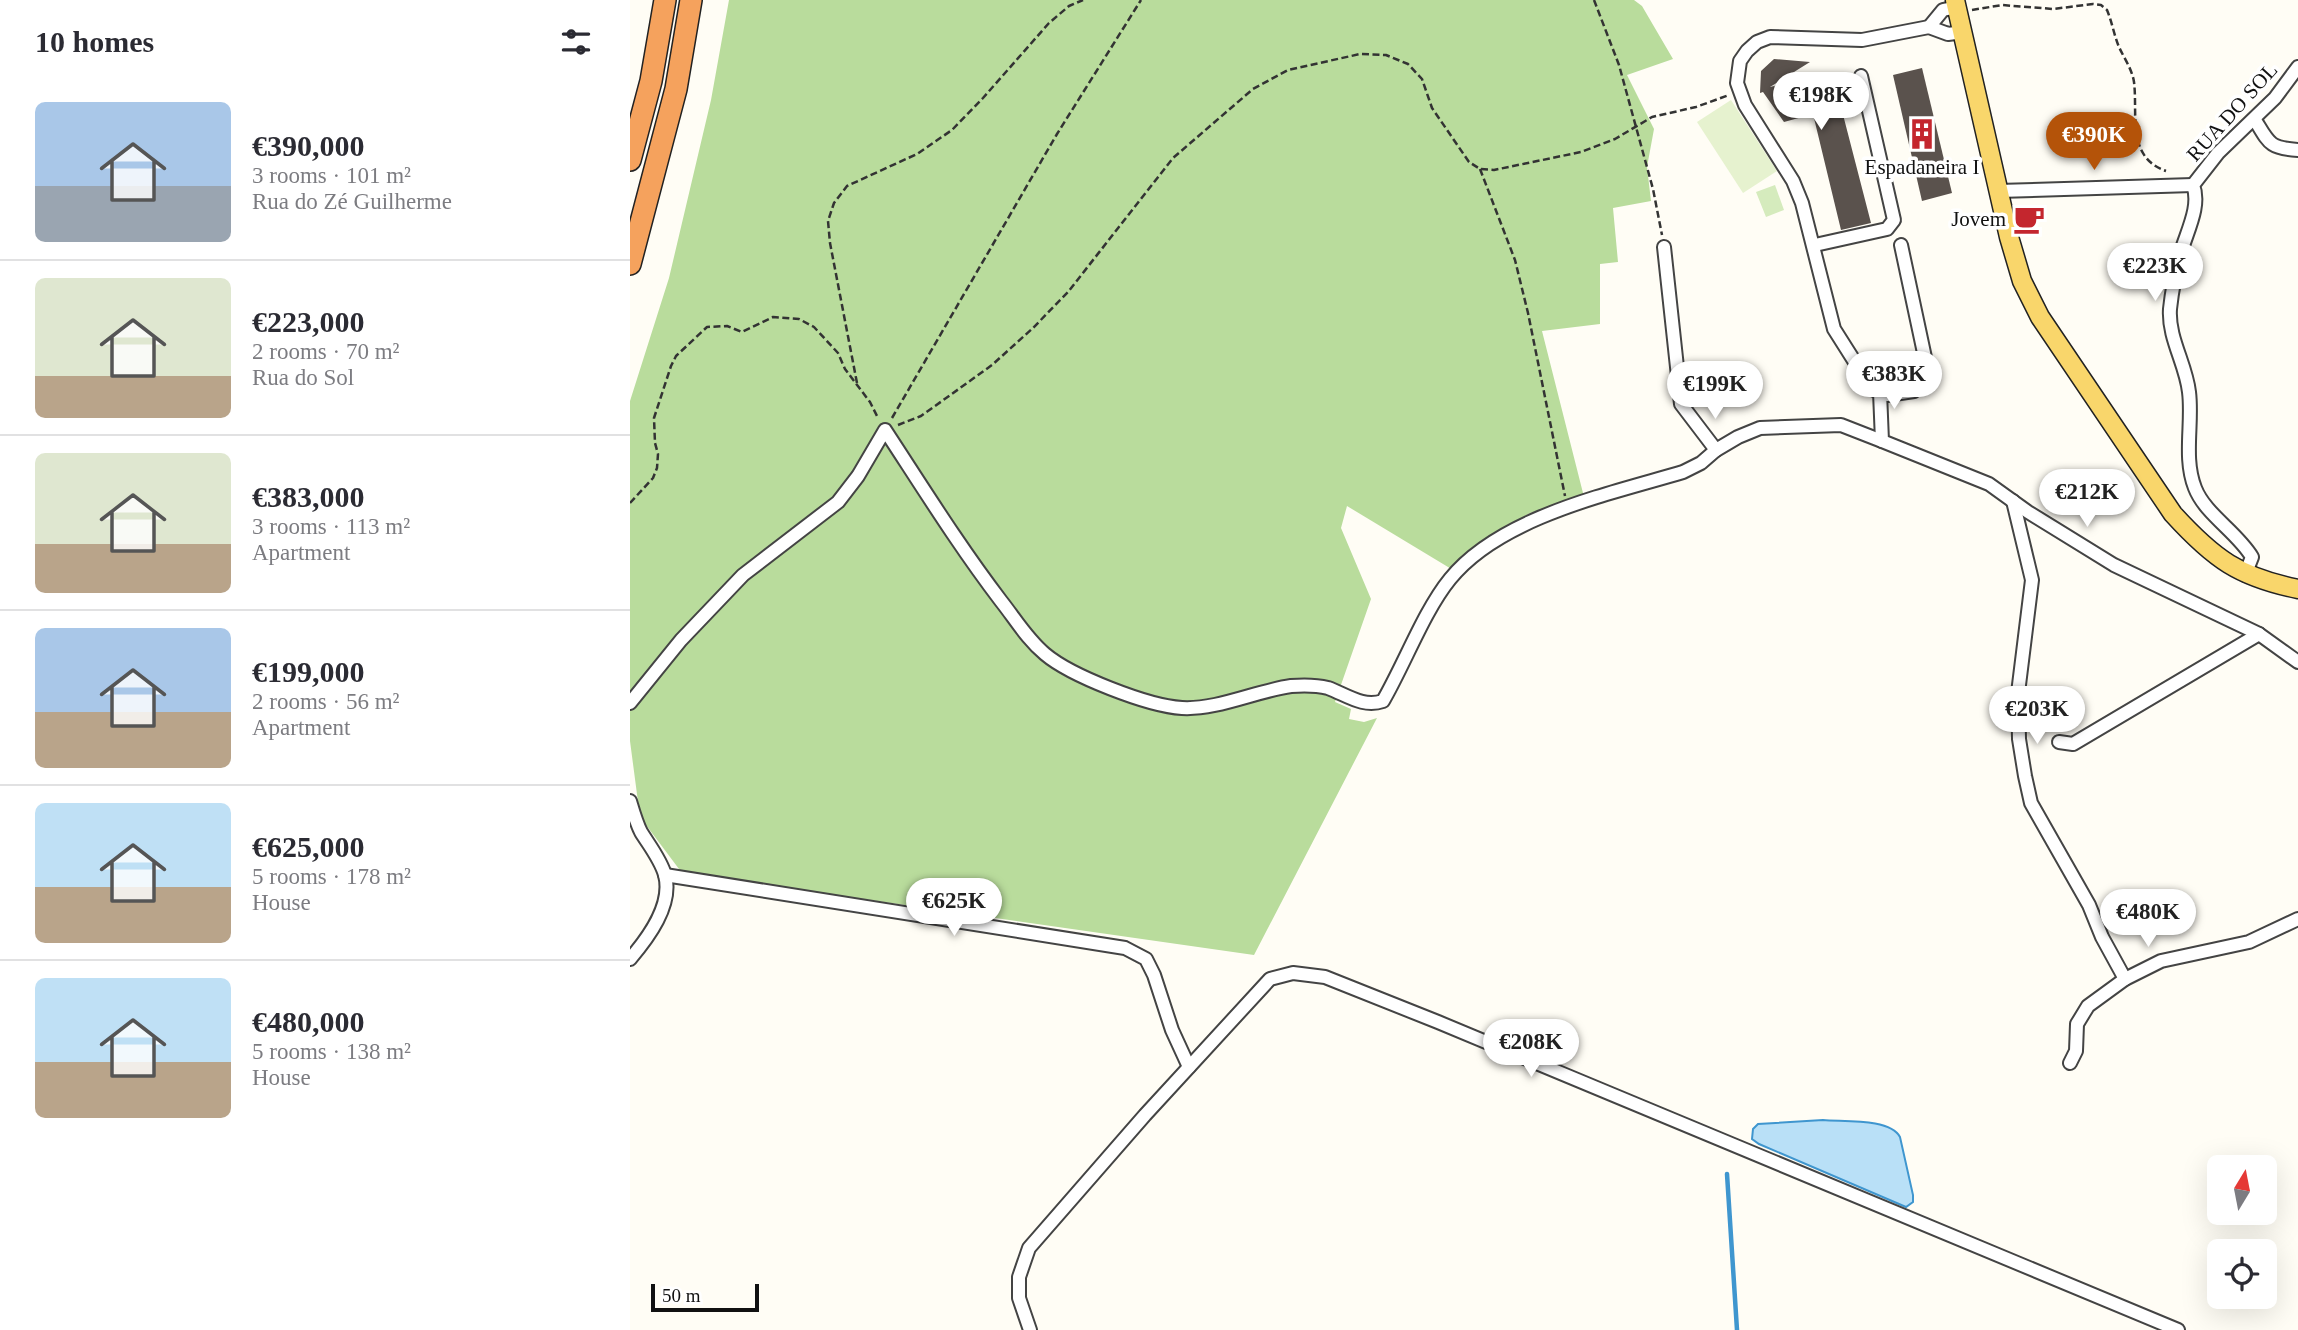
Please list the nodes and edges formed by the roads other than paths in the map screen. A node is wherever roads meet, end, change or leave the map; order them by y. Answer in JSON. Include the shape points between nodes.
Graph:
{"nodes":[{"id":1,"x":664,"y":0,"type":"edge"},
{"id":2,"x":691,"y":0,"type":"edge"},
{"id":3,"x":1959,"y":15,"type":"edge"},
{"id":4,"x":1929,"y":27,"type":"junction"},
{"id":5,"x":2298,"y":67,"type":"edge"},
{"id":6,"x":1861,"y":76,"type":"dead end"},
{"id":7,"x":2255,"y":120,"type":"junction"},
{"id":8,"x":2298,"y":150,"type":"edge"},
{"id":9,"x":630,"y":160,"type":"edge"},
{"id":10,"x":2193,"y":185,"type":"junction"},
{"id":11,"x":1998,"y":191,"type":"junction"},
{"id":12,"x":1815,"y":245,"type":"junction"},
{"id":13,"x":1901,"y":245,"type":"dead end"},
{"id":14,"x":1664,"y":247,"type":"road end"},
{"id":15,"x":630,"y":264,"type":"edge"},
{"id":16,"x":1880,"y":392,"type":"junction"},
{"id":17,"x":1882,"y":441,"type":"junction"},
{"id":18,"x":1716,"y":450,"type":"junction"},
{"id":19,"x":2013,"y":501,"type":"junction"},
{"id":20,"x":2245,"y":575,"type":"junction"},
{"id":21,"x":2298,"y":589,"type":"edge"},
{"id":22,"x":2259,"y":634,"type":"junction"},
{"id":23,"x":2298,"y":662,"type":"edge"},
{"id":24,"x":630,"y":703,"type":"edge"},
{"id":25,"x":2059,"y":742,"type":"dead end"},
{"id":26,"x":630,"y":801,"type":"edge"},
{"id":27,"x":665,"y":875,"type":"junction"},
{"id":28,"x":2298,"y":919,"type":"edge"},
{"id":29,"x":630,"y":959,"type":"edge"},
{"id":30,"x":2125,"y":979,"type":"junction"},
{"id":31,"x":2070,"y":1063,"type":"dead end"},
{"id":32,"x":1189,"y":1067,"type":"junction"},
{"id":33,"x":1030,"y":1330,"type":"edge"},
{"id":34,"x":2178,"y":1330,"type":"edge"}],
"edges":[{"from":1,"to":9,"type":"highway","via":[[651,81]]},
{"from":2,"to":15,"type":"highway","via":[[676,89]]},
{"from":3,"to":4,"type":"street","via":[[1943,10]]},
{"from":3,"to":4,"type":"street","via":[[1948,34]]},
{"from":3,"to":11,"type":"main road"},
{"from":4,"to":12,"type":"street","via":[[1862,40],[1770,37],[1757,42],[1740,61],[1739,91],[1793,181]]},
{"from":5,"to":7,"type":"street","name":"RUA DO SOL"},
{"from":6,"to":12,"type":"street","via":[[1894,220],[1887,229]]},
{"from":7,"to":8,"type":"street","via":[[2273,147]]},
{"from":7,"to":10,"type":"street","name":"RUA DO SOL","via":[[2218,153]]},
{"from":10,"to":11,"type":"street"},
{"from":10,"to":20,"type":"street","name":"RUA DO SOL","via":[[2196,202],[2170,311],[2189,391],[2190,473],[2195,489],[2252,557]]},
{"from":11,"to":20,"type":"main road","via":[[2022,281],[2040,317],[2173,514],[2199,542]]},
{"from":12,"to":16,"type":"street","via":[[1835,329],[1872,389]]},
{"from":13,"to":16,"type":"street","via":[[1927,367],[1914,391]]},
{"from":14,"to":18,"type":"street","via":[[1681,404]]},
{"from":16,"to":17,"type":"street"},
{"from":17,"to":18,"type":"street","via":[[1841,425],[1760,428]]},
{"from":17,"to":19,"type":"street","via":[[1989,484]]},
{"from":18,"to":24,"type":"street","via":[[1683,472],[1567,506],[1526,524],[1468,561],[1434,603],[1383,701],[1361,702],[1327,688],[1299,685],[1206,707],[1181,708],[1093,682],[1047,657],[1024,634],[974,566],[885,430],[844,496],[743,575]]},
{"from":19,"to":22,"type":"street","via":[[2114,565]]},
{"from":19,"to":30,"type":"street","via":[[2032,580],[2018,693],[2019,739],[2031,803]]},
{"from":20,"to":21,"type":"main road"},
{"from":22,"to":23,"type":"street"},
{"from":22,"to":25,"type":"street","via":[[2073,744]]},
{"from":26,"to":27,"type":"street"},
{"from":27,"to":29,"type":"street","via":[[659,918]]},
{"from":27,"to":32,"type":"street","via":[[1125,948],[1146,959]]},
{"from":28,"to":30,"type":"street","via":[[2249,942],[2161,961]]},
{"from":30,"to":31,"type":"street","via":[[2088,1006],[2077,1024],[2076,1051]]},
{"from":32,"to":33,"type":"street","via":[[1029,1248],[1019,1277],[1019,1298]]},
{"from":32,"to":34,"type":"street","via":[[1270,979],[1293,973],[1325,977]]}]}
